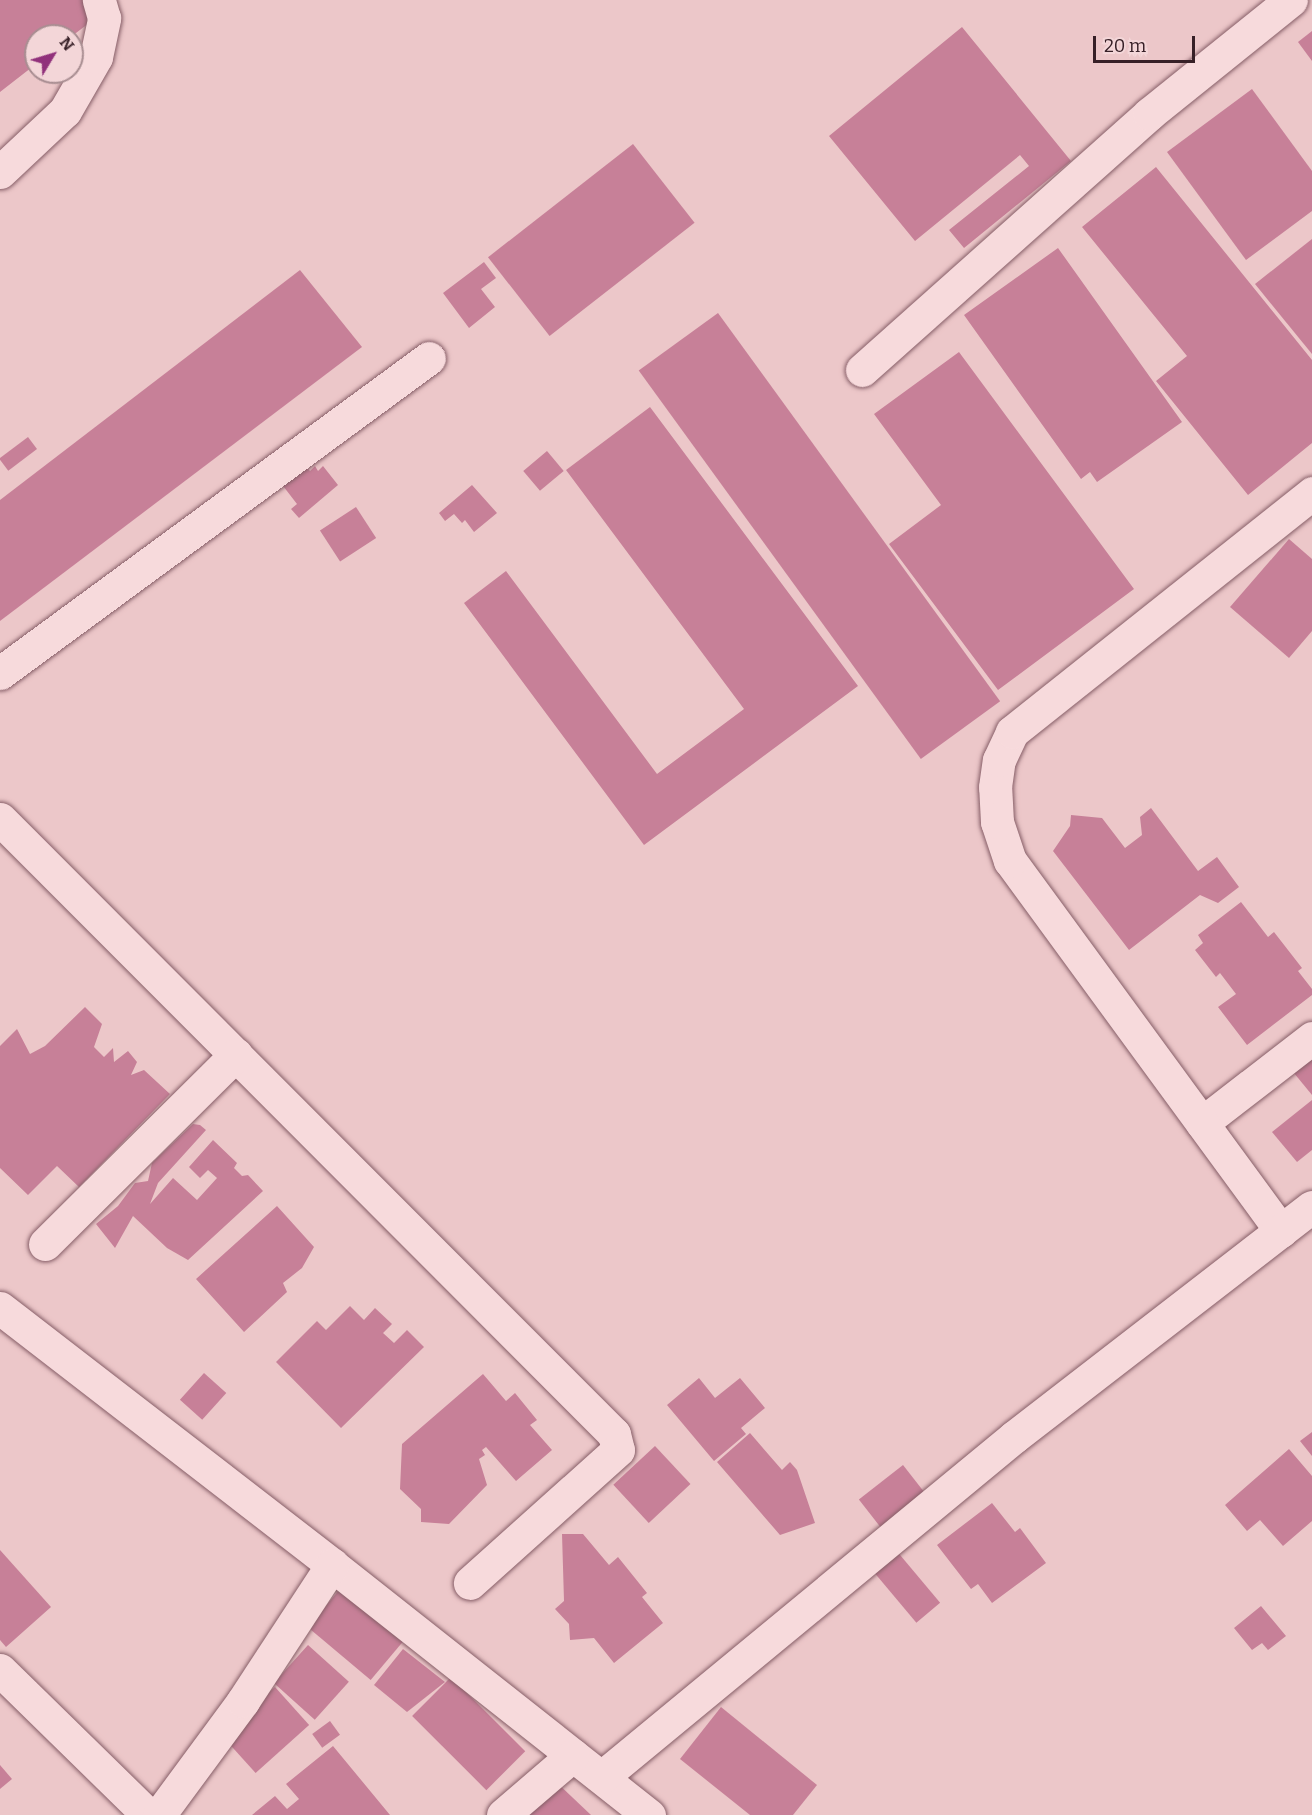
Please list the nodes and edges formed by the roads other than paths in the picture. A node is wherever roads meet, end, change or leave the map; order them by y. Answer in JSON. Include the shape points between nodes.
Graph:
{"nodes":[{"id":1,"x":99,"y":0,"type":"edge"},
{"id":2,"x":1291,"y":0,"type":"edge"},
{"id":3,"x":0,"y":172,"type":"edge"},
{"id":4,"x":429,"y":358,"type":"dead end"},
{"id":5,"x":861,"y":370,"type":"dead end"},
{"id":6,"x":1312,"y":493,"type":"edge"},
{"id":7,"x":0,"y":674,"type":"edge"},
{"id":8,"x":0,"y":819,"type":"edge"},
{"id":9,"x":1312,"y":1038,"type":"edge"},
{"id":10,"x":236,"y":1054,"type":"junction"},
{"id":11,"x":1202,"y":1123,"type":"junction"},
{"id":12,"x":1312,"y":1207,"type":"edge"},
{"id":13,"x":1281,"y":1231,"type":"junction"},
{"id":14,"x":45,"y":1244,"type":"dead end"},
{"id":15,"x":0,"y":1308,"type":"edge"},
{"id":16,"x":332,"y":1564,"type":"junction"},
{"id":17,"x":470,"y":1583,"type":"dead end"},
{"id":18,"x":0,"y":1670,"type":"edge"},
{"id":19,"x":573,"y":1755,"type":"junction"},
{"id":20,"x":602,"y":1777,"type":"junction"},
{"id":21,"x":148,"y":1815,"type":"edge"},
{"id":22,"x":159,"y":1815,"type":"edge"},
{"id":23,"x":503,"y":1815,"type":"edge"},
{"id":24,"x":649,"y":1815,"type":"edge"}],
"edges":[{"from":1,"to":3,"type":"street","via":[[104,18],[96,57],[65,111]]},
{"from":2,"to":5,"type":"street","via":[[1149,114]]},
{"from":4,"to":7,"type":"street"},
{"from":6,"to":11,"type":"street","via":[[1012,732],[999,760],[995,787],[997,822],[1010,861]]},
{"from":8,"to":10,"type":"street"},
{"from":9,"to":11,"type":"street"},
{"from":10,"to":14,"type":"street"},
{"from":10,"to":17,"type":"street","via":[[614,1434],[618,1450]]},
{"from":11,"to":13,"type":"street"},
{"from":12,"to":13,"type":"street"},
{"from":13,"to":20,"type":"street","via":[[1014,1437]]},
{"from":15,"to":16,"type":"street"},
{"from":16,"to":19,"type":"street"},
{"from":16,"to":22,"type":"street","via":[[243,1701]]},
{"from":18,"to":21,"type":"street"},
{"from":19,"to":20,"type":"street"},
{"from":19,"to":23,"type":"street"},
{"from":20,"to":24,"type":"street"}]}
